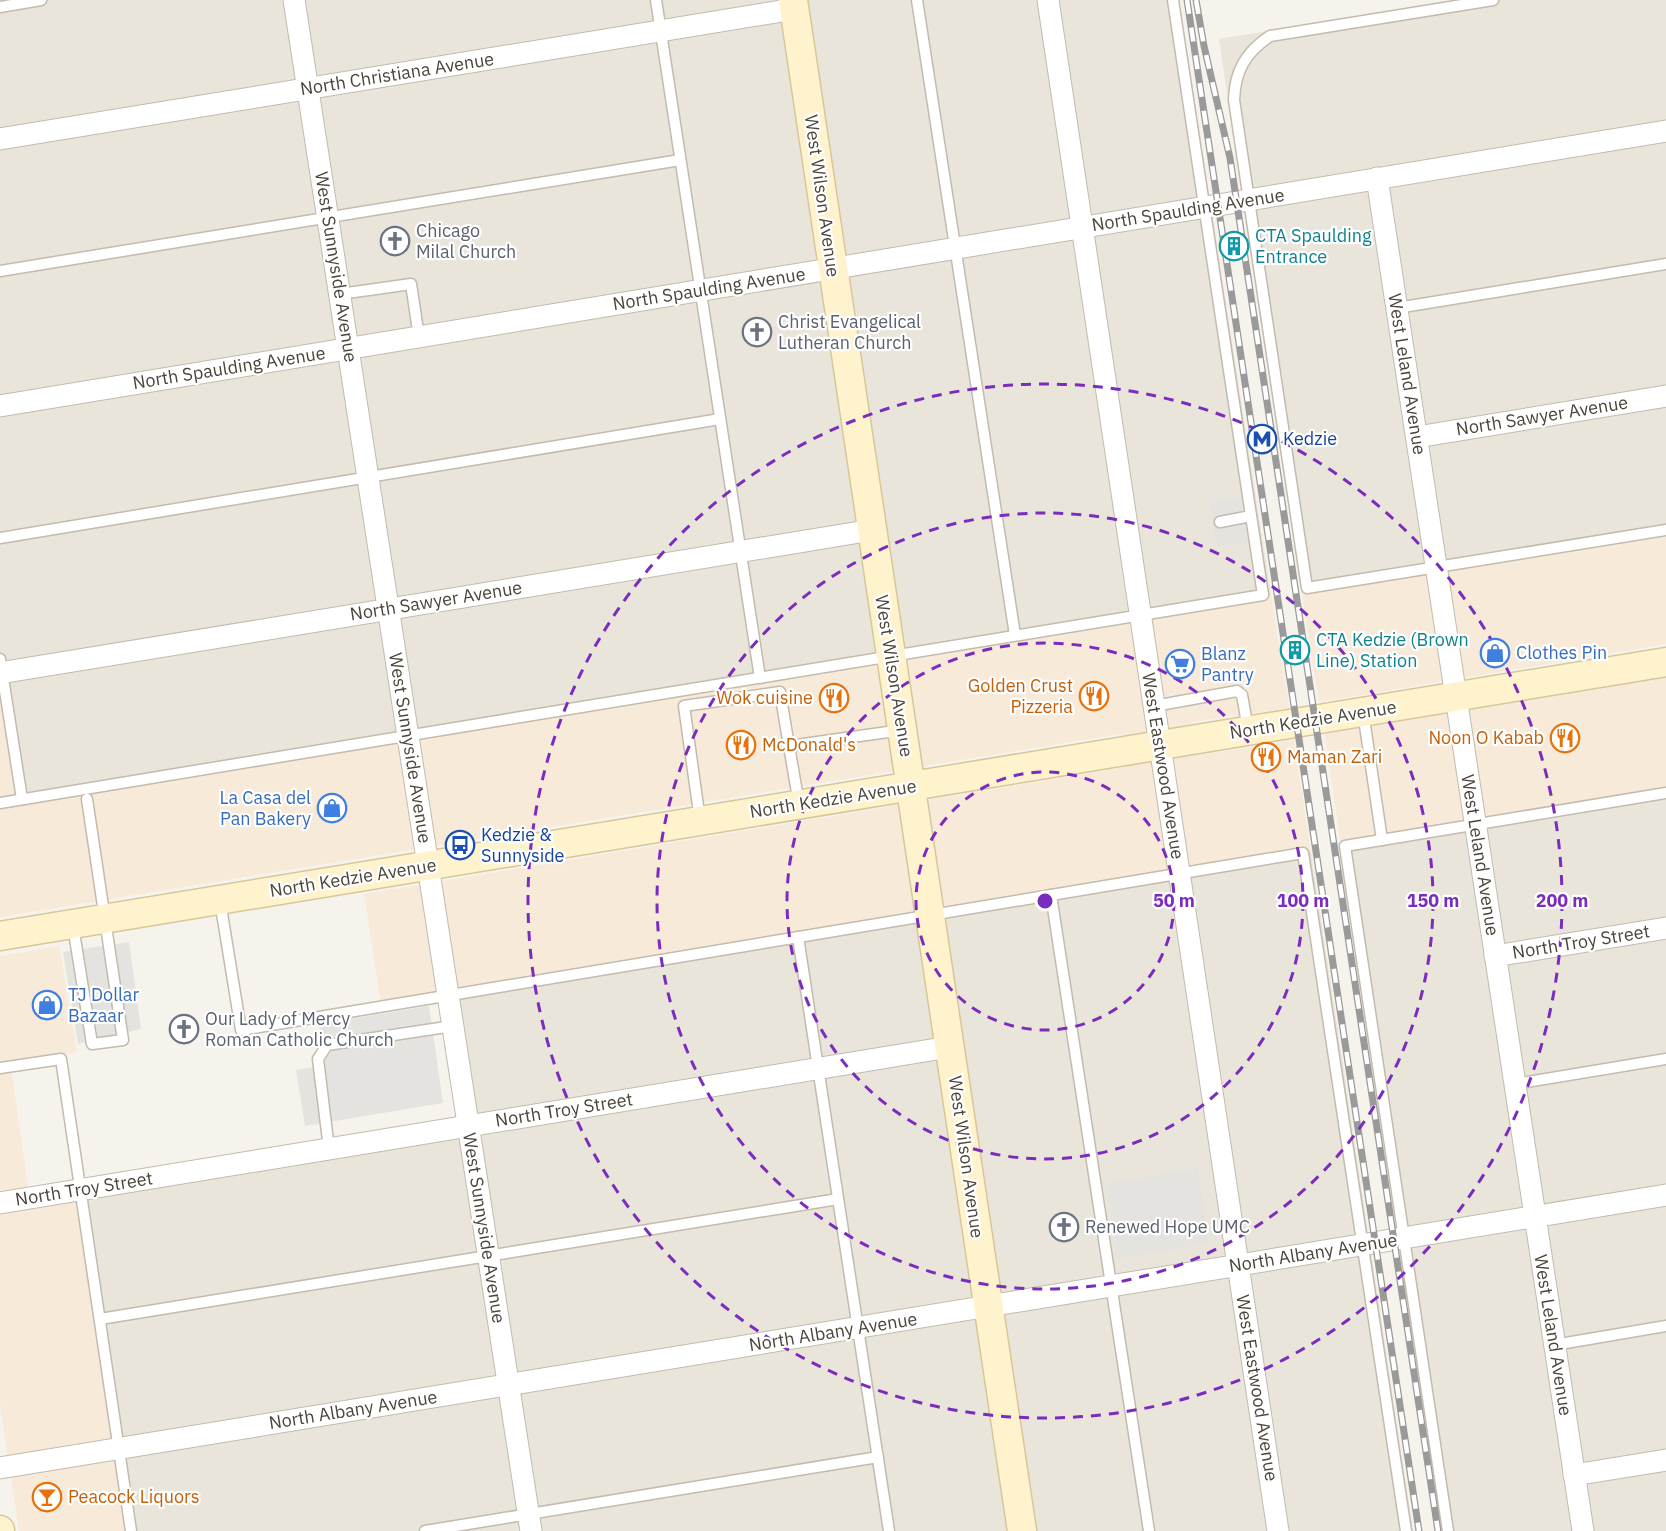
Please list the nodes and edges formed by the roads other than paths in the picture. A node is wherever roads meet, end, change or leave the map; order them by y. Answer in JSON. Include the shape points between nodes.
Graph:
{"nodes":[{"id":1,"x":40,"y":0,"type":"edge"},
{"id":2,"x":294,"y":0,"type":"edge"},
{"id":3,"x":656,"y":0,"type":"edge"},
{"id":4,"x":917,"y":0,"type":"edge"},
{"id":5,"x":1048,"y":0,"type":"edge"},
{"id":6,"x":1173,"y":0,"type":"edge"},
{"id":7,"x":1493,"y":0,"type":"edge"},
{"id":8,"x":793,"y":5,"type":"edge"},
{"id":9,"x":0,"y":7,"type":"edge"},
{"id":10,"x":661,"y":31,"type":"junction"},
{"id":11,"x":308,"y":88,"type":"junction"},
{"id":12,"x":1666,"y":131,"type":"edge"},
{"id":13,"x":0,"y":139,"type":"edge"},
{"id":14,"x":680,"y":160,"type":"junction"},
{"id":15,"x":1377,"y":178,"type":"junction"},
{"id":16,"x":1248,"y":200,"type":"junction"},
{"id":17,"x":1204,"y":207,"type":"junction"},
{"id":18,"x":328,"y":217,"type":"junction"},
{"id":19,"x":1082,"y":227,"type":"junction"},
{"id":20,"x":955,"y":248,"type":"junction"},
{"id":21,"x":1666,"y":264,"type":"edge"},
{"id":22,"x":833,"y":269,"type":"junction"},
{"id":23,"x":0,"y":271,"type":"edge"},
{"id":24,"x":700,"y":290,"type":"junction"},
{"id":25,"x":340,"y":294,"type":"junction"},
{"id":26,"x":1397,"y":308,"type":"junction"},
{"id":27,"x":419,"y":337,"type":"junction"},
{"id":28,"x":348,"y":349,"type":"junction"},
{"id":29,"x":1666,"y":396,"type":"edge"},
{"id":30,"x":0,"y":406,"type":"edge"},
{"id":31,"x":720,"y":419,"type":"junction"},
{"id":32,"x":1417,"y":437,"type":"junction"},
{"id":33,"x":368,"y":477,"type":"junction"},
{"id":34,"x":1251,"y":516,"type":"junction"},
{"id":35,"x":1220,"y":522,"type":"dead end"},
{"id":36,"x":872,"y":530,"type":"junction"},
{"id":37,"x":1666,"y":530,"type":"edge"},
{"id":38,"x":0,"y":538,"type":"edge"},
{"id":39,"x":740,"y":551,"type":"junction"},
{"id":40,"x":1437,"y":567,"type":"junction"},
{"id":41,"x":389,"y":609,"type":"junction"},
{"id":42,"x":1140,"y":615,"type":"junction"},
{"id":43,"x":1015,"y":636,"type":"junction"},
{"id":44,"x":891,"y":655,"type":"junction"},
{"id":45,"x":1666,"y":662,"type":"edge"},
{"id":46,"x":1,"y":668,"type":"edge"},
{"id":47,"x":760,"y":678,"type":"junction"},
{"id":48,"x":1456,"y":696,"type":"junction"},
{"id":49,"x":1154,"y":706,"type":"junction"},
{"id":50,"x":1363,"y":712,"type":"junction"},
{"id":51,"x":902,"y":730,"type":"junction"},
{"id":52,"x":1249,"y":730,"type":"junction"},
{"id":53,"x":409,"y":736,"type":"junction"},
{"id":54,"x":1160,"y":745,"type":"junction"},
{"id":55,"x":789,"y":746,"type":"junction"},
{"id":56,"x":910,"y":786,"type":"junction"},
{"id":57,"x":1666,"y":793,"type":"edge"},
{"id":58,"x":22,"y":799,"type":"junction"},
{"id":59,"x":87,"y":799,"type":"dead end"},
{"id":60,"x":0,"y":803,"type":"edge"},
{"id":61,"x":799,"y":805,"type":"junction"},
{"id":62,"x":700,"y":820,"type":"junction"},
{"id":63,"x":1475,"y":824,"type":"junction"},
{"id":64,"x":1382,"y":840,"type":"junction"},
{"id":65,"x":429,"y":866,"type":"junction"},
{"id":66,"x":1179,"y":874,"type":"junction"},
{"id":67,"x":1051,"y":895,"type":"junction"},
{"id":68,"x":219,"y":900,"type":"junction"},
{"id":69,"x":930,"y":915,"type":"junction"},
{"id":70,"x":105,"y":919,"type":"junction"},
{"id":71,"x":73,"y":924,"type":"junction"},
{"id":72,"x":1666,"y":928,"type":"edge"},
{"id":73,"x":0,"y":936,"type":"edge"},
{"id":74,"x":798,"y":937,"type":"junction"},
{"id":75,"x":1495,"y":956,"type":"junction"},
{"id":76,"x":448,"y":996,"type":"junction"},
{"id":77,"x":453,"y":1026,"type":"junction"},
{"id":78,"x":950,"y":1047,"type":"junction"},
{"id":79,"x":1666,"y":1059,"type":"edge"},
{"id":80,"x":0,"y":1068,"type":"edge"},
{"id":81,"x":818,"y":1068,"type":"junction"},
{"id":82,"x":1515,"y":1084,"type":"junction"},
{"id":83,"x":469,"y":1126,"type":"junction"},
{"id":84,"x":329,"y":1149,"type":"junction"},
{"id":85,"x":80,"y":1190,"type":"junction"},
{"id":86,"x":1666,"y":1196,"type":"edge"},
{"id":87,"x":838,"y":1199,"type":"junction"},
{"id":88,"x":0,"y":1203,"type":"edge"},
{"id":89,"x":1535,"y":1217,"type":"junction"},
{"id":90,"x":1404,"y":1238,"type":"junction"},
{"id":91,"x":1364,"y":1245,"type":"junction"},
{"id":92,"x":488,"y":1255,"type":"junction"},
{"id":93,"x":1238,"y":1265,"type":"junction"},
{"id":94,"x":1111,"y":1286,"type":"junction"},
{"id":95,"x":988,"y":1306,"type":"junction"},
{"id":96,"x":100,"y":1318,"type":"junction"},
{"id":97,"x":1666,"y":1326,"type":"edge"},
{"id":98,"x":857,"y":1328,"type":"junction"},
{"id":99,"x":1554,"y":1345,"type":"junction"},
{"id":100,"x":508,"y":1384,"type":"junction"},
{"id":101,"x":119,"y":1448,"type":"junction"},
{"id":102,"x":878,"y":1456,"type":"junction"},
{"id":103,"x":1666,"y":1460,"type":"edge"},
{"id":104,"x":0,"y":1468,"type":"edge"},
{"id":105,"x":1574,"y":1475,"type":"junction"},
{"id":106,"x":529,"y":1523,"type":"edge"},
{"id":107,"x":131,"y":1531,"type":"edge"},
{"id":108,"x":425,"y":1531,"type":"edge"},
{"id":109,"x":889,"y":1531,"type":"edge"},
{"id":110,"x":1022,"y":1531,"type":"edge"},
{"id":111,"x":1149,"y":1531,"type":"edge"},
{"id":112,"x":1278,"y":1531,"type":"edge"},
{"id":113,"x":1406,"y":1531,"type":"edge"},
{"id":114,"x":1448,"y":1531,"type":"edge"},
{"id":115,"x":1583,"y":1531,"type":"edge"}],
"edges":[{"from":1,"to":9,"type":"lane"},
{"from":2,"to":11,"type":"street","name":"West Sunnyside Avenue"},
{"from":3,"to":10,"type":"lane"},
{"from":4,"to":20,"type":"lane"},
{"from":5,"to":19,"type":"street","name":"West Eastwood Avenue"},
{"from":6,"to":17,"type":"lane"},
{"from":7,"to":16,"type":"lane","via":[[1270,36],[1256,45],[1241,64],[1234,89]]},
{"from":8,"to":10,"type":"street","name":"North Christiana Avenue"},
{"from":8,"to":22,"type":"main road","name":"West Wilson Avenue"},
{"from":10,"to":11,"type":"street","name":"North Christiana Avenue"},
{"from":10,"to":14,"type":"lane"},
{"from":11,"to":13,"type":"street","name":"North Christiana Avenue"},
{"from":11,"to":18,"type":"street","name":"West Sunnyside Avenue"},
{"from":12,"to":15,"type":"street","name":"North Spaulding Avenue"},
{"from":14,"to":18,"type":"lane"},
{"from":14,"to":24,"type":"lane"},
{"from":15,"to":16,"type":"street","name":"North Spaulding Avenue"},
{"from":15,"to":26,"type":"street","name":"West Leland Avenue"},
{"from":16,"to":17,"type":"street","name":"North Spaulding Avenue"},
{"from":16,"to":40,"type":"lane","via":[[1307,588]]},
{"from":17,"to":19,"type":"street","name":"North Spaulding Avenue"},
{"from":17,"to":34,"type":"lane"},
{"from":18,"to":23,"type":"lane"},
{"from":18,"to":25,"type":"street","name":"West Sunnyside Avenue"},
{"from":19,"to":20,"type":"street","name":"North Spaulding Avenue"},
{"from":19,"to":42,"type":"street","name":"West Eastwood Avenue"},
{"from":20,"to":22,"type":"street","name":"North Spaulding Avenue"},
{"from":20,"to":43,"type":"lane"},
{"from":21,"to":26,"type":"lane"},
{"from":22,"to":24,"type":"street","name":"North Spaulding Avenue"},
{"from":22,"to":36,"type":"main road","name":"West Wilson Avenue"},
{"from":24,"to":27,"type":"street","name":"North Spaulding Avenue"},
{"from":24,"to":31,"type":"lane"},
{"from":25,"to":27,"type":"lane","via":[[411,284]]},
{"from":25,"to":28,"type":"street","name":"West Sunnyside Avenue"},
{"from":26,"to":32,"type":"street","name":"West Leland Avenue"},
{"from":27,"to":28,"type":"street","name":"North Spaulding Avenue"},
{"from":28,"to":30,"type":"street","name":"North Spaulding Avenue"},
{"from":28,"to":33,"type":"street","name":"West Sunnyside Avenue"},
{"from":29,"to":32,"type":"street","name":"North Sawyer Avenue"},
{"from":31,"to":33,"type":"lane"},
{"from":31,"to":39,"type":"lane"},
{"from":32,"to":40,"type":"street","name":"West Leland Avenue"},
{"from":33,"to":38,"type":"lane"},
{"from":33,"to":41,"type":"street","name":"West Sunnyside Avenue"},
{"from":34,"to":35,"type":"lane"},
{"from":34,"to":42,"type":"lane","via":[[1263,595]]},
{"from":36,"to":39,"type":"street","name":"North Sawyer Avenue"},
{"from":36,"to":44,"type":"main road","name":"West Wilson Avenue"},
{"from":37,"to":40,"type":"lane"},
{"from":39,"to":41,"type":"street","name":"North Sawyer Avenue"},
{"from":39,"to":47,"type":"lane"},
{"from":40,"to":48,"type":"street","name":"West Leland Avenue"},
{"from":41,"to":46,"type":"street","name":"North Sawyer Avenue"},
{"from":41,"to":53,"type":"street","name":"West Sunnyside Avenue"},
{"from":42,"to":43,"type":"lane"},
{"from":42,"to":49,"type":"street","name":"West Eastwood Avenue"},
{"from":43,"to":44,"type":"lane"},
{"from":44,"to":47,"type":"lane"},
{"from":44,"to":51,"type":"main road","name":"West Wilson Avenue"},
{"from":45,"to":48,"type":"main road","name":"North Kedzie Avenue"},
{"from":46,"to":58,"type":"lane"},
{"from":47,"to":53,"type":"lane"},
{"from":48,"to":50,"type":"main road","name":"North Kedzie Avenue"},
{"from":48,"to":63,"type":"street","name":"West Leland Avenue"},
{"from":49,"to":52,"type":"lane","via":[[1237,691],[1242,695]]},
{"from":49,"to":54,"type":"street","name":"West Eastwood Avenue"},
{"from":50,"to":52,"type":"main road","name":"North Kedzie Avenue"},
{"from":50,"to":64,"type":"lane"},
{"from":51,"to":55,"type":"lane"},
{"from":51,"to":56,"type":"main road","name":"West Wilson Avenue"},
{"from":52,"to":54,"type":"main road","name":"North Kedzie Avenue"},
{"from":53,"to":58,"type":"lane"},
{"from":53,"to":65,"type":"street","name":"West Sunnyside Avenue"},
{"from":54,"to":56,"type":"main road","name":"North Kedzie Avenue"},
{"from":54,"to":66,"type":"street","name":"West Eastwood Avenue"},
{"from":55,"to":61,"type":"lane"},
{"from":55,"to":62,"type":"lane","via":[[780,692],[684,706]]},
{"from":56,"to":61,"type":"main road","name":"North Kedzie Avenue"},
{"from":56,"to":69,"type":"main road","name":"West Wilson Avenue"},
{"from":57,"to":63,"type":"lane"},
{"from":58,"to":60,"type":"lane"},
{"from":59,"to":70,"type":"lane"},
{"from":61,"to":62,"type":"main road","name":"North Kedzie Avenue"},
{"from":62,"to":65,"type":"main road","name":"North Kedzie Avenue"},
{"from":63,"to":64,"type":"lane"},
{"from":63,"to":75,"type":"street","name":"West Leland Avenue"},
{"from":64,"to":90,"type":"lane","via":[[1345,846]]},
{"from":65,"to":68,"type":"main road","name":"North Kedzie Avenue"},
{"from":65,"to":76,"type":"street","name":"West Sunnyside Avenue"},
{"from":66,"to":67,"type":"lane"},
{"from":66,"to":91,"type":"lane","via":[[1303,853]]},
{"from":66,"to":93,"type":"street","name":"West Eastwood Avenue"},
{"from":67,"to":69,"type":"lane"},
{"from":67,"to":94,"type":"lane"},
{"from":68,"to":70,"type":"main road","name":"North Kedzie Avenue"},
{"from":68,"to":76,"type":"lane","via":[[241,1030]]},
{"from":69,"to":74,"type":"lane"},
{"from":69,"to":78,"type":"main road","name":"West Wilson Avenue"},
{"from":70,"to":71,"type":"main road","name":"North Kedzie Avenue"},
{"from":70,"to":71,"type":"lane","via":[[123,1040],[92,1044]]},
{"from":71,"to":73,"type":"main road","name":"North Kedzie Avenue"},
{"from":72,"to":75,"type":"street","name":"North Troy Street"},
{"from":74,"to":76,"type":"lane"},
{"from":74,"to":81,"type":"lane"},
{"from":75,"to":82,"type":"street","name":"West Leland Avenue"},
{"from":76,"to":77,"type":"street","name":"West Sunnyside Avenue"},
{"from":77,"to":83,"type":"street","name":"West Sunnyside Avenue"},
{"from":77,"to":84,"type":"lane","via":[[327,1045],[318,1059]]},
{"from":78,"to":81,"type":"street","name":"North Troy Street"},
{"from":78,"to":95,"type":"main road","name":"West Wilson Avenue"},
{"from":79,"to":82,"type":"lane"},
{"from":80,"to":85,"type":"lane","via":[[61,1059]]},
{"from":81,"to":83,"type":"street","name":"North Troy Street"},
{"from":81,"to":87,"type":"lane"},
{"from":82,"to":89,"type":"street","name":"West Leland Avenue"},
{"from":83,"to":84,"type":"street","name":"North Troy Street"},
{"from":83,"to":92,"type":"street","name":"West Sunnyside Avenue"},
{"from":84,"to":85,"type":"street","name":"North Troy Street"},
{"from":85,"to":88,"type":"street","name":"North Troy Street"},
{"from":85,"to":96,"type":"lane"},
{"from":86,"to":89,"type":"street","name":"North Albany Avenue"},
{"from":87,"to":92,"type":"lane"},
{"from":87,"to":98,"type":"lane"},
{"from":89,"to":90,"type":"street","name":"North Albany Avenue"},
{"from":89,"to":99,"type":"street","name":"West Leland Avenue"},
{"from":90,"to":91,"type":"street","name":"North Albany Avenue"},
{"from":90,"to":114,"type":"lane"},
{"from":91,"to":93,"type":"street","name":"North Albany Avenue"},
{"from":91,"to":113,"type":"lane"},
{"from":92,"to":96,"type":"lane"},
{"from":92,"to":100,"type":"street","name":"West Sunnyside Avenue"},
{"from":93,"to":94,"type":"street","name":"North Albany Avenue"},
{"from":93,"to":112,"type":"street","name":"West Eastwood Avenue"},
{"from":94,"to":95,"type":"street","name":"North Albany Avenue"},
{"from":94,"to":111,"type":"lane"},
{"from":95,"to":98,"type":"street","name":"North Albany Avenue"},
{"from":95,"to":110,"type":"main road","name":"West Wilson Avenue"},
{"from":96,"to":101,"type":"lane"},
{"from":97,"to":99,"type":"lane"},
{"from":98,"to":100,"type":"street","name":"North Albany Avenue"},
{"from":98,"to":102,"type":"lane"},
{"from":99,"to":105,"type":"street","name":"West Leland Avenue"},
{"from":100,"to":101,"type":"street","name":"North Albany Avenue"},
{"from":100,"to":106,"type":"street","name":"West Sunnyside Avenue"},
{"from":101,"to":104,"type":"street","name":"North Albany Avenue"},
{"from":101,"to":107,"type":"lane"},
{"from":102,"to":106,"type":"lane"},
{"from":102,"to":109,"type":"lane"},
{"from":103,"to":105,"type":"street"},
{"from":105,"to":115,"type":"street","name":"West Leland Avenue"},
{"from":106,"to":108,"type":"lane"}]}
